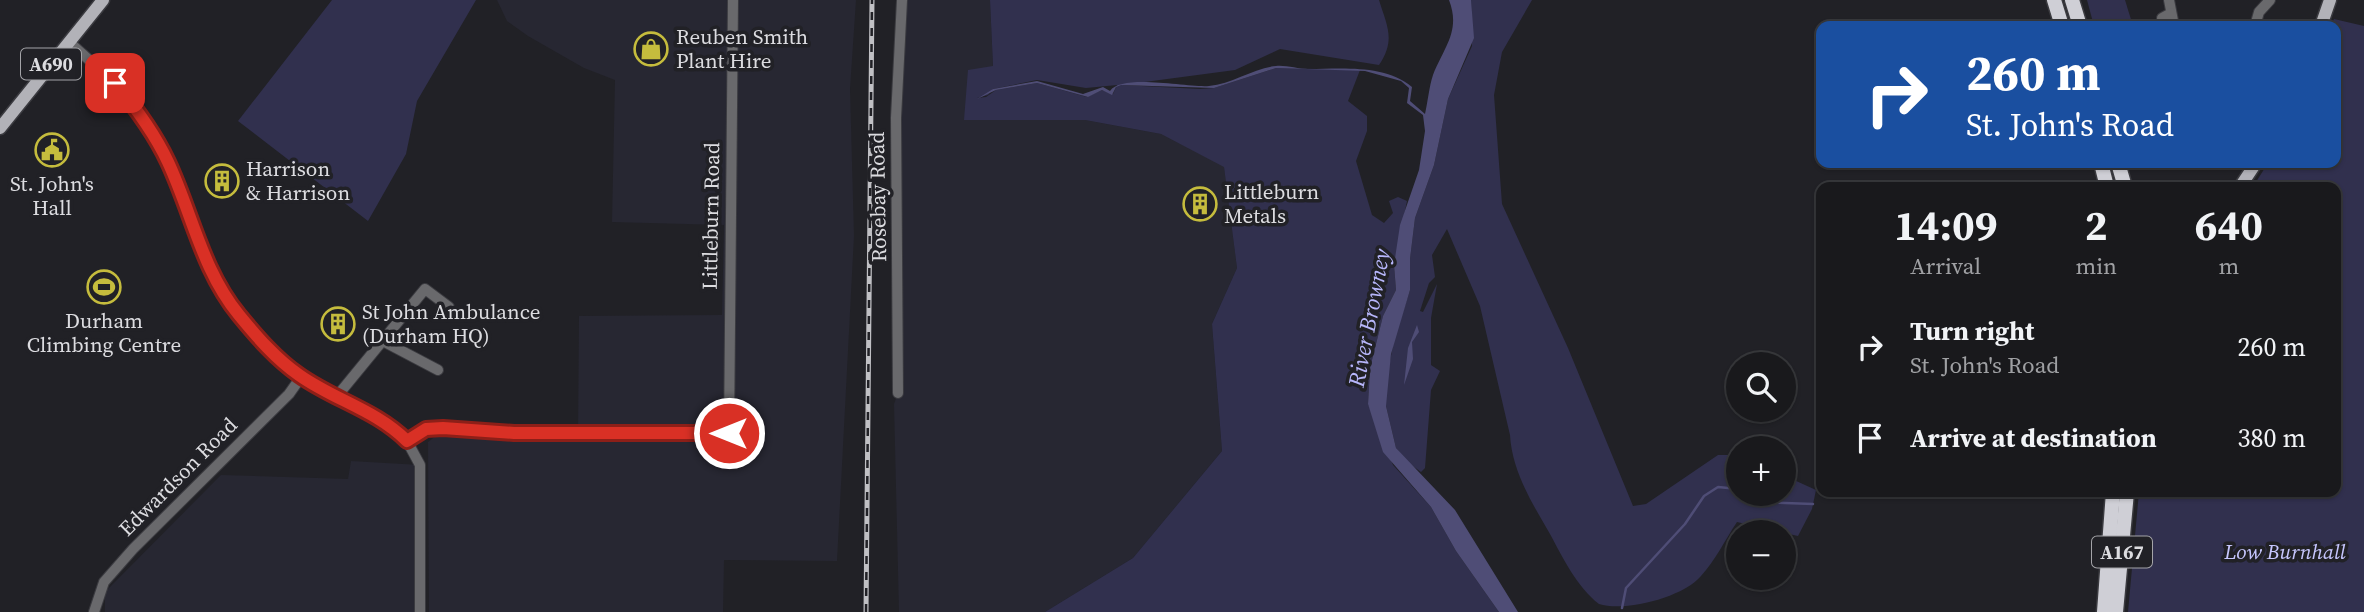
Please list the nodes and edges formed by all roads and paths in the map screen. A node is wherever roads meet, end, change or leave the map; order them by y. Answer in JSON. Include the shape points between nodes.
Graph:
{"nodes":[{"id":1,"x":103,"y":0,"type":"edge"},
{"id":2,"x":733,"y":0,"type":"edge"},
{"id":3,"x":902,"y":0,"type":"edge"},
{"id":4,"x":2054,"y":0,"type":"edge"},
{"id":5,"x":2072,"y":0,"type":"edge"},
{"id":6,"x":2169,"y":0,"type":"edge"},
{"id":7,"x":2270,"y":0,"type":"edge"},
{"id":8,"x":2330,"y":0,"type":"edge"},
{"id":9,"x":2060,"y":21,"type":"edge"},
{"id":10,"x":2078,"y":21,"type":"edge"},
{"id":11,"x":2171,"y":21,"type":"edge"},
{"id":12,"x":2253,"y":21,"type":"edge"},
{"id":13,"x":2323,"y":21,"type":"edge"},
{"id":14,"x":69,"y":42,"type":"junction"},
{"id":15,"x":0,"y":128,"type":"edge"},
{"id":16,"x":449,"y":307,"type":"dead end"},
{"id":17,"x":381,"y":340,"type":"junction"},
{"id":18,"x":438,"y":370,"type":"dead end"},
{"id":19,"x":301,"y":377,"type":"junction"},
{"id":20,"x":898,"y":393,"type":"dead end"},
{"id":21,"x":338,"y":396,"type":"junction"},
{"id":22,"x":407,"y":441,"type":"junction"},
{"id":23,"x":2113,"y":497,"type":"edge"},
{"id":24,"x":2127,"y":497,"type":"edge"},
{"id":25,"x":94,"y":612,"type":"edge"},
{"id":26,"x":420,"y":612,"type":"edge"},
{"id":27,"x":2104,"y":612,"type":"edge"},
{"id":28,"x":2116,"y":612,"type":"edge"}],
"edges":[{"from":1,"to":14,"type":"main road","number":"A690"},
{"from":2,"to":22,"type":"street","name":"Littleburn Road","via":[[729,433],[514,433],[443,428],[426,429]]},
{"from":3,"to":20,"type":"street","name":"Rosebay Road","via":[[896,118]]},
{"from":4,"to":9,"type":"highway"},
{"from":5,"to":10,"type":"highway"},
{"from":6,"to":11,"type":"street","via":[[2166,15]]},
{"from":7,"to":12,"type":"street"},
{"from":8,"to":13,"type":"main road"},
{"from":14,"to":15,"type":"main road","number":"A690"},
{"from":14,"to":19,"type":"street","via":[[115,83],[145,120],[168,161],[209,267],[272,354]]},
{"from":16,"to":17,"type":"street","via":[[425,289]]},
{"from":17,"to":18,"type":"street"},
{"from":17,"to":21,"type":"street"},
{"from":19,"to":21,"type":"street"},
{"from":19,"to":25,"type":"street","name":"Edwardson Road","via":[[133,549],[104,582]]},
{"from":21,"to":22,"type":"street","via":[[391,425]]},
{"from":22,"to":26,"type":"street","via":[[420,465]]},
{"from":23,"to":27,"type":"highway","number":"A167"},
{"from":24,"to":28,"type":"highway","number":"A167"}]}
